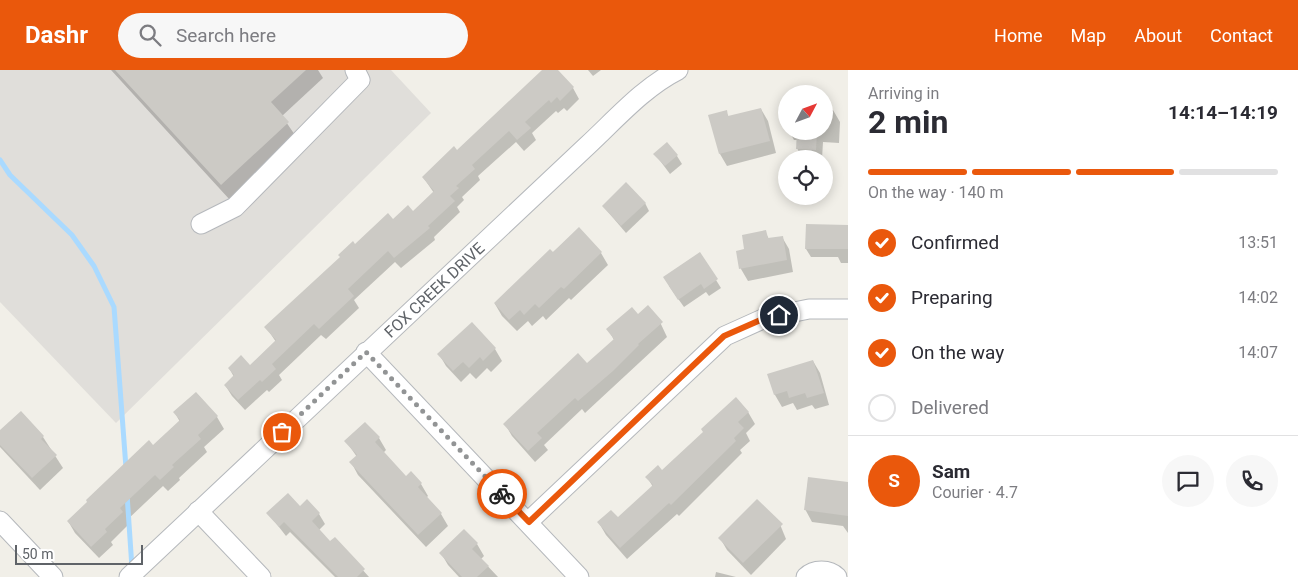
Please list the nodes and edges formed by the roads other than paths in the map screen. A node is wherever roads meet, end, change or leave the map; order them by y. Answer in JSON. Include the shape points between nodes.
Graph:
{"nodes":[{"id":1,"x":354,"y":70,"type":"edge"},
{"id":2,"x":678,"y":70,"type":"edge"},
{"id":3,"x":201,"y":224,"type":"dead end"},
{"id":4,"x":848,"y":310,"type":"edge"},
{"id":5,"x":366,"y":352,"type":"junction"},
{"id":6,"x":198,"y":511,"type":"junction"},
{"id":7,"x":0,"y":521,"type":"edge"},
{"id":8,"x":529,"y":522,"type":"junction"},
{"id":9,"x":53,"y":577,"type":"edge"},
{"id":10,"x":129,"y":577,"type":"edge"},
{"id":11,"x":261,"y":577,"type":"edge"},
{"id":12,"x":579,"y":577,"type":"edge"},
{"id":13,"x":806,"y":577,"type":"edge"},
{"id":14,"x":837,"y":577,"type":"edge"}],
"edges":[{"from":1,"to":3,"type":"street","via":[[360,80],[235,207]]},
{"from":2,"to":5,"type":"street","name":"FOX CREEK DRIVE","via":[[642,94]]},
{"from":4,"to":8,"type":"street","via":[[809,309],[765,318],[724,336]]},
{"from":5,"to":6,"type":"street","name":"FOX CREEK DRIVE"},
{"from":5,"to":8,"type":"street"},
{"from":6,"to":10,"type":"street","name":"FOX CREEK DRIVE"},
{"from":6,"to":11,"type":"street"},
{"from":7,"to":9,"type":"street"},
{"from":8,"to":12,"type":"street"},
{"from":13,"to":14,"type":"street","via":[[824,571]]}]}
